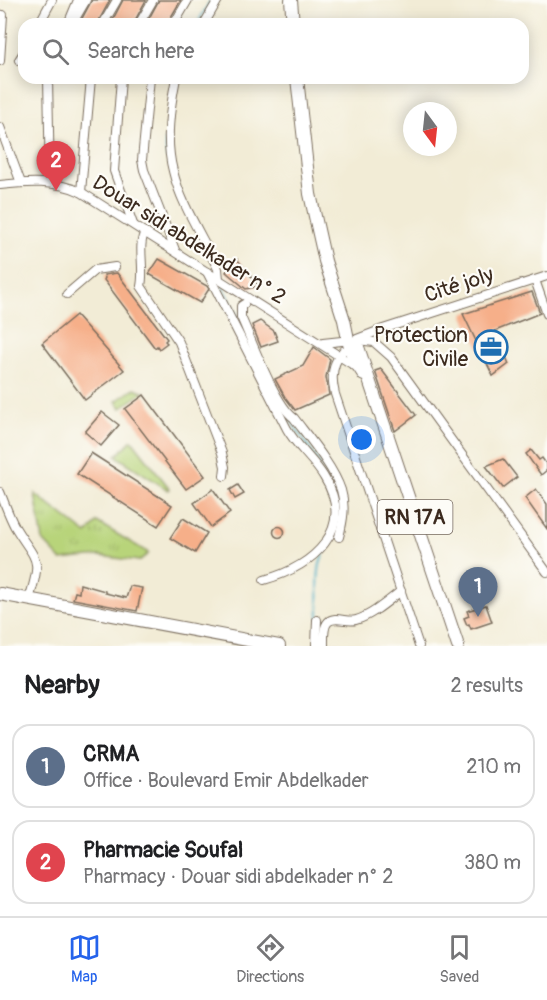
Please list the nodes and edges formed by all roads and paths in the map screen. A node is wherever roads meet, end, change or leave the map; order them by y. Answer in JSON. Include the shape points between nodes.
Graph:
{"nodes":[{"id":1,"x":52,"y":0,"type":"edge"},
{"id":2,"x":78,"y":0,"type":"edge"},
{"id":3,"x":86,"y":0,"type":"edge"},
{"id":4,"x":117,"y":0,"type":"edge"},
{"id":5,"x":153,"y":0,"type":"edge"},
{"id":6,"x":188,"y":0,"type":"edge"},
{"id":7,"x":218,"y":0,"type":"edge"},
{"id":8,"x":291,"y":0,"type":"edge"},
{"id":9,"x":0,"y":15,"type":"edge"},
{"id":10,"x":42,"y":18,"type":"edge"},
{"id":11,"x":72,"y":18,"type":"edge"},
{"id":12,"x":74,"y":18,"type":"edge"},
{"id":13,"x":106,"y":18,"type":"edge"},
{"id":14,"x":142,"y":18,"type":"edge"},
{"id":15,"x":178,"y":18,"type":"edge"},
{"id":16,"x":208,"y":18,"type":"edge"},
{"id":17,"x":292,"y":18,"type":"edge"},
{"id":18,"x":0,"y":60,"type":"edge"},
{"id":19,"x":47,"y":84,"type":"edge"},
{"id":20,"x":90,"y":84,"type":"edge"},
{"id":21,"x":121,"y":84,"type":"edge"},
{"id":22,"x":149,"y":84,"type":"edge"},
{"id":23,"x":175,"y":84,"type":"edge"},
{"id":24,"x":298,"y":84,"type":"edge"},
{"id":25,"x":0,"y":127,"type":"edge"},
{"id":26,"x":0,"y":177,"type":"edge"},
{"id":27,"x":21,"y":183,"type":"junction"},
{"id":28,"x":50,"y":183,"type":"junction"},
{"id":29,"x":4,"y":185,"type":"edge"},
{"id":30,"x":81,"y":192,"type":"junction"},
{"id":31,"x":133,"y":224,"type":"junction"},
{"id":32,"x":145,"y":232,"type":"junction"},
{"id":33,"x":175,"y":251,"type":"junction"},
{"id":34,"x":115,"y":267,"type":"dead end"},
{"id":35,"x":207,"y":272,"type":"junction"},
{"id":36,"x":547,"y":276,"type":"edge"},
{"id":37,"x":219,"y":279,"type":"junction"},
{"id":38,"x":535,"y":280,"type":"junction"},
{"id":39,"x":67,"y":294,"type":"dead end"},
{"id":40,"x":243,"y":304,"type":"dead end"},
{"id":41,"x":547,"y":314,"type":"edge"},
{"id":42,"x":383,"y":329,"type":"junction"},
{"id":43,"x":318,"y":342,"type":"junction"},
{"id":44,"x":352,"y":345,"type":"junction"},
{"id":45,"x":378,"y":345,"type":"junction"},
{"id":46,"x":372,"y":388,"type":"junction"},
{"id":47,"x":224,"y":476,"type":"dead end"},
{"id":48,"x":0,"y":492,"type":"edge"},
{"id":49,"x":339,"y":537,"type":"dead end"},
{"id":50,"x":547,"y":572,"type":"edge"},
{"id":51,"x":264,"y":580,"type":"dead end"},
{"id":52,"x":401,"y":591,"type":"junction"},
{"id":53,"x":0,"y":594,"type":"edge"},
{"id":54,"x":29,"y":599,"type":"junction"},
{"id":55,"x":317,"y":620,"type":"dead end"},
{"id":56,"x":279,"y":646,"type":"edge"},
{"id":57,"x":316,"y":646,"type":"edge"},
{"id":58,"x":324,"y":646,"type":"edge"},
{"id":59,"x":419,"y":646,"type":"edge"},
{"id":60,"x":458,"y":646,"type":"edge"}],
"edges":[{"from":1,"to":10,"type":"street"},
{"from":2,"to":11,"type":"street"},
{"from":3,"to":12,"type":"street"},
{"from":4,"to":13,"type":"street"},
{"from":5,"to":14,"type":"street"},
{"from":6,"to":15,"type":"street"},
{"from":7,"to":16,"type":"street"},
{"from":8,"to":17,"type":"main road"},
{"from":9,"to":18,"type":"street"},
{"from":19,"to":28,"type":"street"},
{"from":20,"to":30,"type":"street"},
{"from":21,"to":31,"type":"street","via":[[114,171]]},
{"from":22,"to":33,"type":"street","via":[[142,160]]},
{"from":23,"to":37,"type":"street","via":[[169,146],[172,170],[218,268]]},
{"from":24,"to":44,"type":"main road","number":"RN 17A","via":[[310,194],[325,261]]},
{"from":25,"to":27,"type":"street"},
{"from":26,"to":29,"type":"street"},
{"from":27,"to":28,"type":"street","name":"Douar sidi abdelkader n° 2"},
{"from":27,"to":29,"type":"street","name":"Douar sidi abdelkader n° 2"},
{"from":28,"to":30,"type":"street","name":"Douar sidi abdelkader n° 2"},
{"from":30,"to":31,"type":"street","name":"Douar sidi abdelkader n° 2"},
{"from":31,"to":32,"type":"street","name":"Douar sidi abdelkader n° 2"},
{"from":32,"to":33,"type":"street","name":"Douar sidi abdelkader n° 2"},
{"from":32,"to":47,"type":"street","via":[[141,238],[141,286],[188,361],[222,453]]},
{"from":33,"to":35,"type":"street","name":"Douar sidi abdelkader n° 2"},
{"from":34,"to":39,"type":"street","via":[[94,270]]},
{"from":35,"to":37,"type":"street","name":"Douar sidi abdelkader n° 2"},
{"from":35,"to":51,"type":"street","via":[[286,429],[333,491],[334,527],[319,551],[303,565]]},
{"from":36,"to":38,"type":"street","name":"Cité joly"},
{"from":37,"to":43,"type":"street","name":"Douar sidi abdelkader n° 2"},
{"from":38,"to":41,"type":"street"},
{"from":38,"to":42,"type":"street","name":"Cité joly"},
{"from":40,"to":49,"type":"street","via":[[241,317],[272,386],[341,489],[344,507]]},
{"from":42,"to":44,"type":"street","name":"Cité joly"},
{"from":42,"to":45,"type":"street"},
{"from":43,"to":44,"type":"street","name":"Douar sidi abdelkader n° 2"},
{"from":43,"to":44,"type":"street"},
{"from":44,"to":45,"type":"street"},
{"from":44,"to":46,"type":"main road","number":"RN 17A"},
{"from":44,"to":46,"type":"main road","number":"RN 17A","via":[[360,370]]},
{"from":44,"to":52,"type":"street","via":[[332,375],[334,394]]},
{"from":45,"to":50,"type":"street","via":[[391,357]]},
{"from":46,"to":60,"type":"main road","number":"RN 17A"},
{"from":48,"to":54,"type":"street","via":[[36,560],[37,576]]},
{"from":52,"to":58,"type":"street","via":[[359,620],[328,622]]},
{"from":52,"to":59,"type":"street"},
{"from":53,"to":54,"type":"main road"},
{"from":54,"to":56,"type":"main road"},
{"from":55,"to":57,"type":"street"}]}
